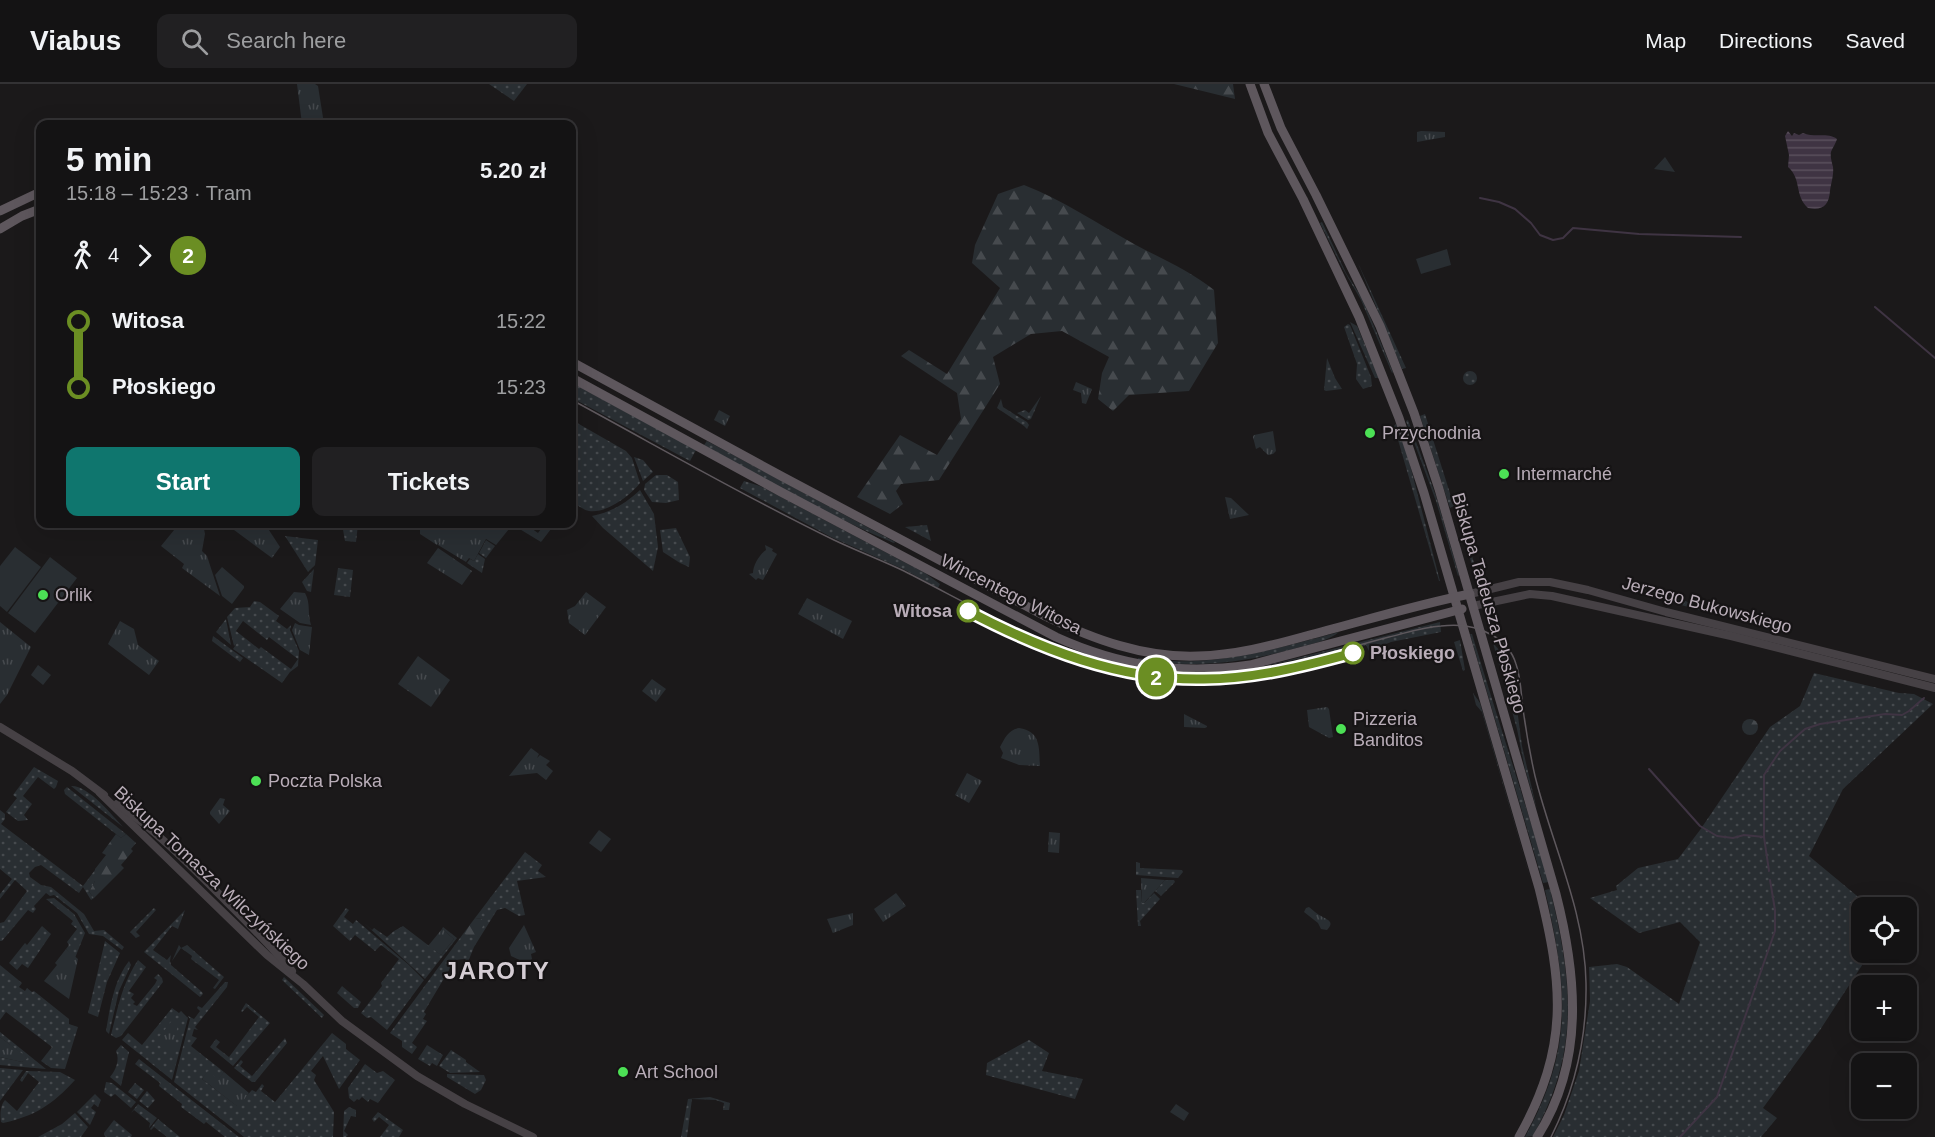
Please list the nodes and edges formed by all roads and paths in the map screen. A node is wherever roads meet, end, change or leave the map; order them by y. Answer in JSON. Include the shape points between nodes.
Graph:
{"nodes":[{"id":1,"x":1250,"y":84,"type":"edge"},
{"id":2,"x":1264,"y":84,"type":"edge"},
{"id":3,"x":36,"y":194,"type":"edge"},
{"id":4,"x":0,"y":211,"type":"edge"},
{"id":5,"x":36,"y":211,"type":"edge"},
{"id":6,"x":0,"y":229,"type":"edge"},
{"id":7,"x":576,"y":364,"type":"edge"},
{"id":8,"x":576,"y":380,"type":"edge"},
{"id":9,"x":1470,"y":594,"type":"junction"},
{"id":10,"x":1455,"y":597,"type":"junction"},
{"id":11,"x":1473,"y":606,"type":"junction"},
{"id":12,"x":1458,"y":610,"type":"junction"},
{"id":13,"x":1935,"y":679,"type":"edge"},
{"id":14,"x":1935,"y":688,"type":"edge"},
{"id":15,"x":0,"y":727,"type":"edge"},
{"id":16,"x":532,"y":1137,"type":"edge"},
{"id":17,"x":1519,"y":1137,"type":"edge"},
{"id":18,"x":1537,"y":1137,"type":"edge"}],
"edges":[{"from":1,"to":10,"type":"main road","name":"Biskupa Tadeusza Płoskiego","via":[[1268,133],[1303,198],[1384,377]]},
{"from":2,"to":9,"type":"main road","name":"Biskupa Tadeusza Płoskiego","via":[[1281,128],[1395,363]]},
{"from":3,"to":4,"type":"main road"},
{"from":5,"to":6,"type":"main road"},
{"from":7,"to":10,"type":"main road","name":"Wincentego Witosa","via":[[1045,616],[1103,641],[1164,654],[1240,652]]},
{"from":8,"to":12,"type":"main road","name":"Wincentego Witosa","via":[[1056,637],[1117,660],[1179,669],[1250,665]]},
{"from":9,"to":10,"type":"main road","name":"Wincentego Witosa"},
{"from":9,"to":11,"type":"main road","name":"Biskupa Tadeusza Płoskiego"},
{"from":9,"to":13,"type":"street","name":"Jerzego Bukowskiego","via":[[1519,582],[1550,582]]},
{"from":10,"to":12,"type":"main road","name":"Biskupa Tadeusza Płoskiego"},
{"from":11,"to":12,"type":"main road","name":"Wincentego Witosa"},
{"from":11,"to":14,"type":"street","name":"Jerzego Bukowskiego","via":[[1530,594],[1552,596]]},
{"from":11,"to":18,"type":"main road","name":"Biskupa Tadeusza Płoskiego","via":[[1556,894],[1572,973],[1574,1015],[1569,1054],[1559,1090]]},
{"from":12,"to":17,"type":"main road","name":"Biskupa Tadeusza Płoskiego","via":[[1539,888],[1557,983],[1557,1027],[1551,1063]]},
{"from":15,"to":16,"type":"street","name":"Biskupa Tomasza Wilczyńskiego","via":[[141,820],[272,948],[303,984],[387,1056],[465,1104]]}]}
